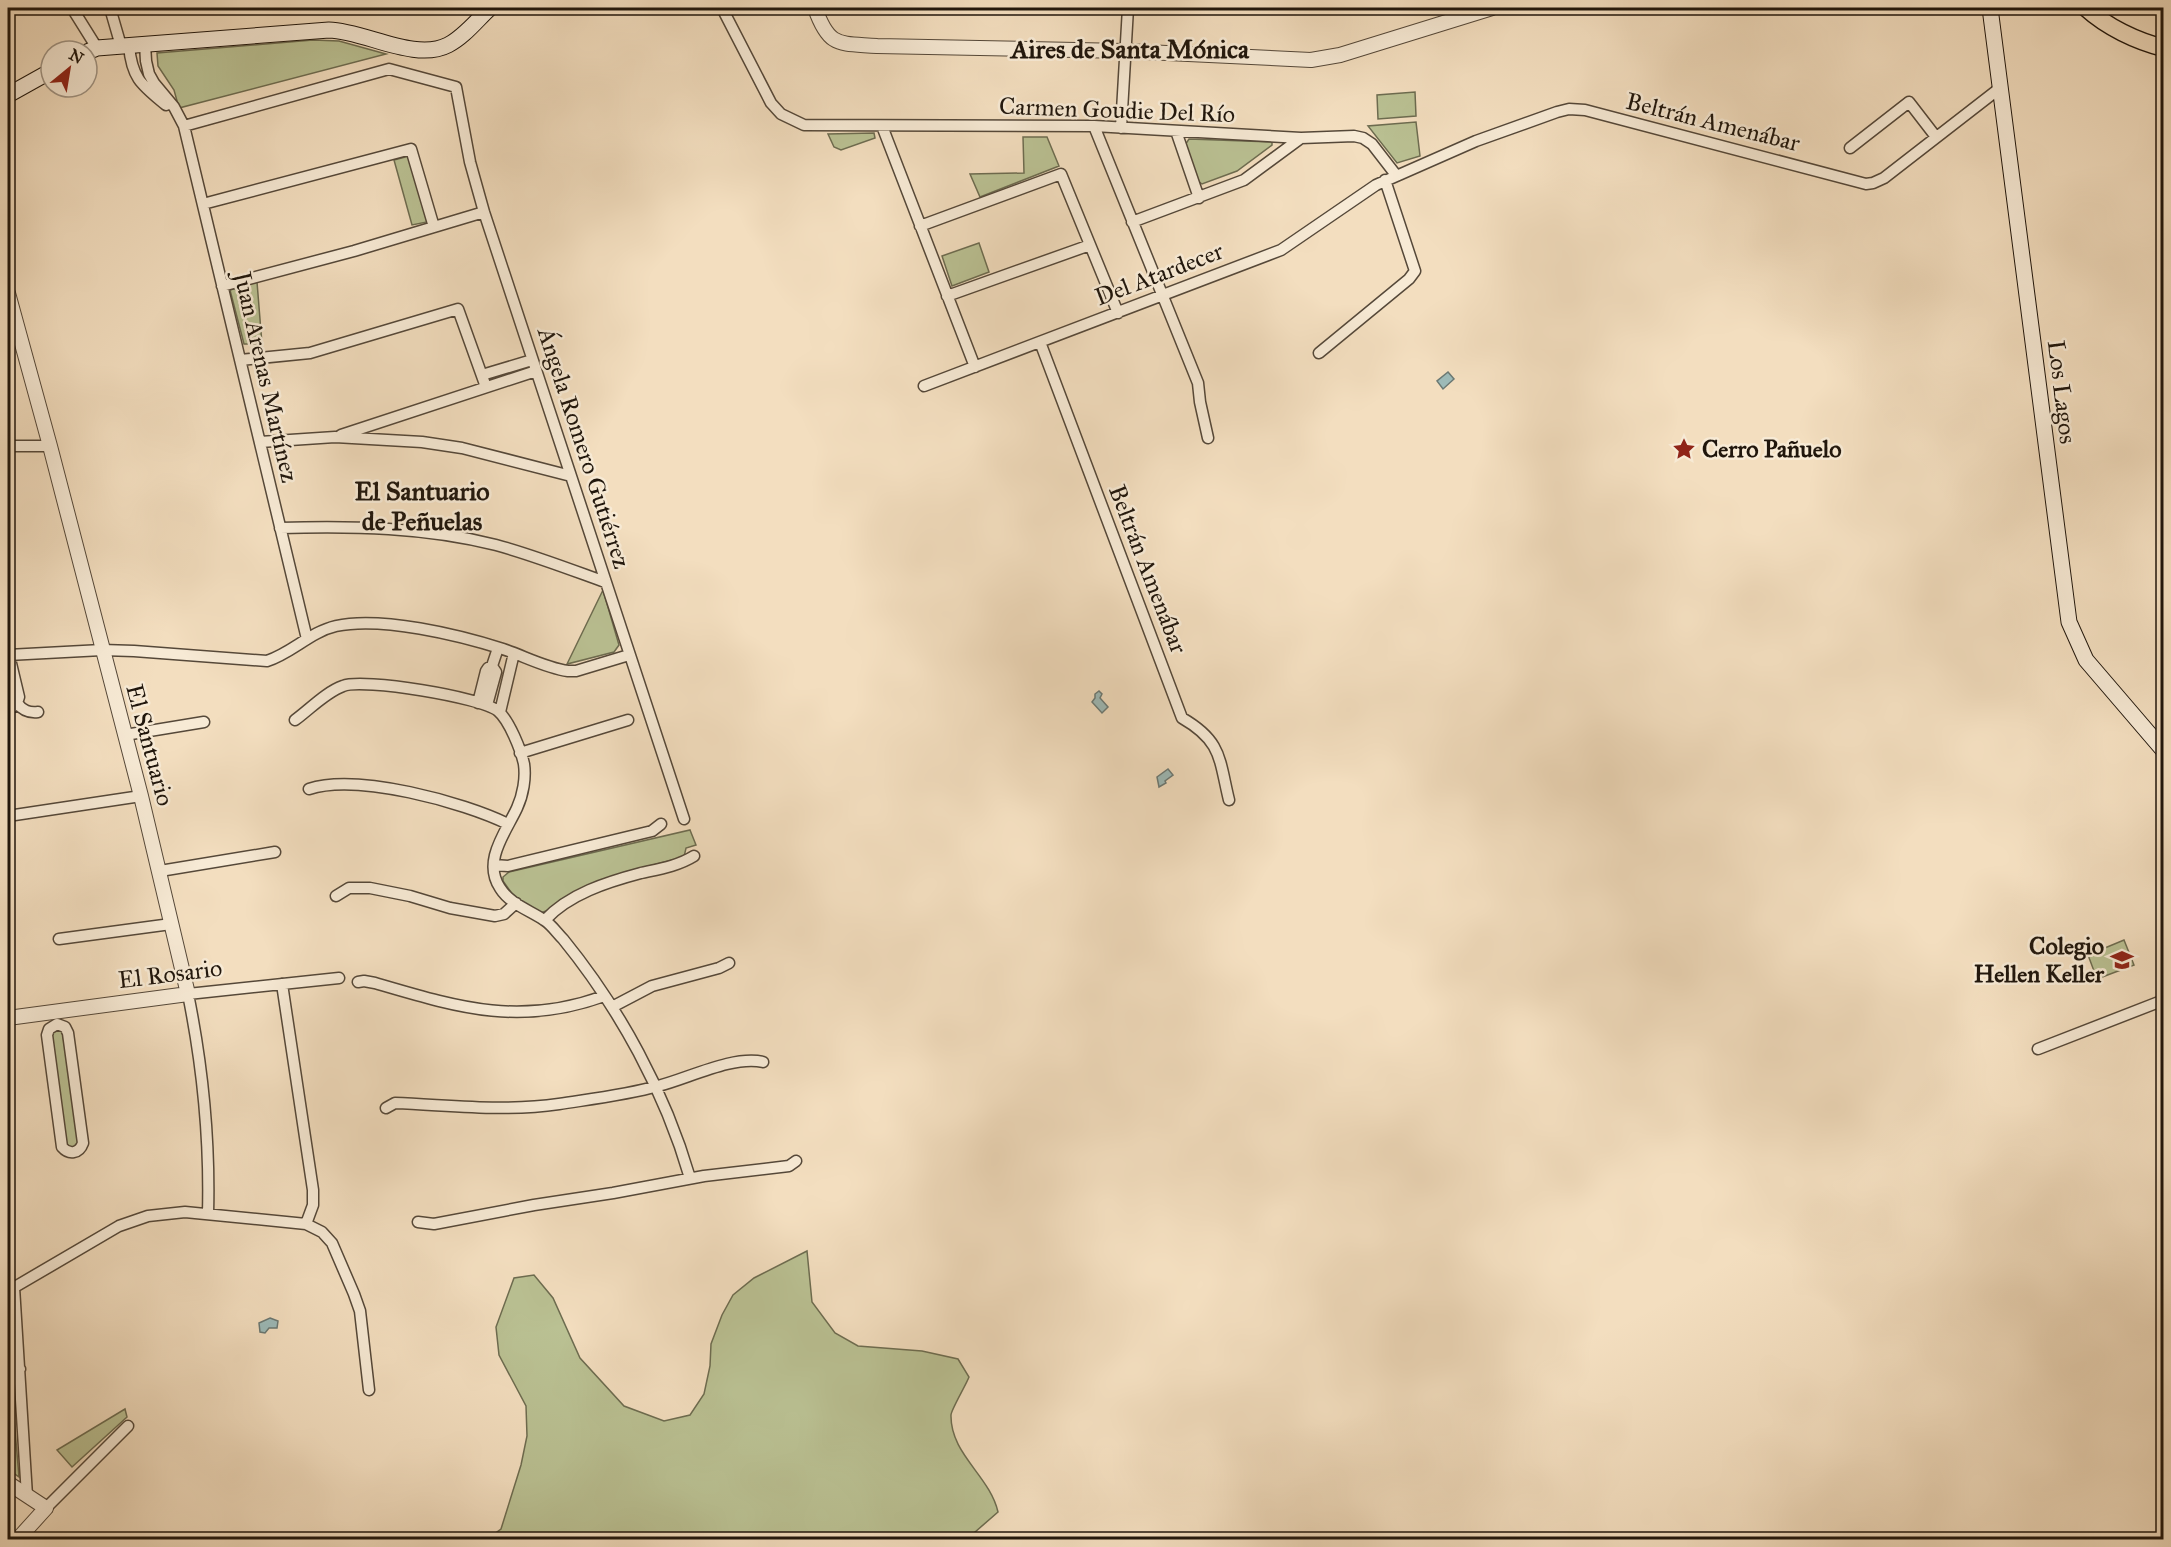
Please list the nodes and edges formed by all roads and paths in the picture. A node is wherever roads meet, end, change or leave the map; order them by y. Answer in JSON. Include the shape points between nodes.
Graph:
{"nodes":[{"id":1,"x":72,"y":8,"type":"edge"},
{"id":2,"x":110,"y":8,"type":"edge"},
{"id":3,"x":490,"y":8,"type":"edge"},
{"id":4,"x":722,"y":8,"type":"edge"},
{"id":5,"x":815,"y":8,"type":"edge"},
{"id":6,"x":1128,"y":8,"type":"edge"},
{"id":7,"x":1492,"y":8,"type":"edge"},
{"id":8,"x":1990,"y":8,"type":"edge"},
{"id":9,"x":2086,"y":8,"type":"edge"},
{"id":10,"x":87,"y":39,"type":"edge"},
{"id":11,"x":146,"y":44,"type":"junction"},
{"id":12,"x":125,"y":46,"type":"junction"},
{"id":13,"x":2163,"y":48,"type":"edge"},
{"id":14,"x":99,"y":49,"type":"edge"},
{"id":15,"x":1125,"y":51,"type":"junction"},
{"id":16,"x":39,"y":78,"type":"edge"},
{"id":17,"x":2000,"y":88,"type":"junction"},
{"id":18,"x":8,"y":95,"type":"edge"},
{"id":19,"x":184,"y":126,"type":"junction"},
{"id":20,"x":882,"y":126,"type":"junction"},
{"id":21,"x":1094,"y":126,"type":"junction"},
{"id":22,"x":1121,"y":128,"type":"junction"},
{"id":23,"x":1176,"y":131,"type":"junction"},
{"id":24,"x":1936,"y":137,"type":"junction"},
{"id":25,"x":1301,"y":138,"type":"junction"},
{"id":26,"x":1850,"y":148,"type":"dead end"},
{"id":27,"x":1390,"y":178,"type":"junction"},
{"id":28,"x":1199,"y":198,"type":"junction"},
{"id":29,"x":203,"y":204,"type":"junction"},
{"id":30,"x":484,"y":212,"type":"junction"},
{"id":31,"x":1132,"y":222,"type":"junction"},
{"id":32,"x":920,"y":226,"type":"junction"},
{"id":33,"x":434,"y":227,"type":"junction"},
{"id":34,"x":1090,"y":245,"type":"junction"},
{"id":35,"x":222,"y":286,"type":"junction"},
{"id":36,"x":8,"y":293,"type":"edge"},
{"id":37,"x":1161,"y":295,"type":"junction"},
{"id":38,"x":947,"y":296,"type":"junction"},
{"id":39,"x":1118,"y":313,"type":"junction"},
{"id":40,"x":1040,"y":342,"type":"junction"},
{"id":41,"x":1319,"y":353,"type":"dead end"},
{"id":42,"x":240,"y":360,"type":"junction"},
{"id":43,"x":532,"y":360,"type":"junction"},
{"id":44,"x":975,"y":367,"type":"junction"},
{"id":45,"x":536,"y":371,"type":"junction"},
{"id":46,"x":482,"y":375,"type":"junction"},
{"id":47,"x":486,"y":387,"type":"junction"},
{"id":48,"x":924,"y":387,"type":"dead end"},
{"id":49,"x":335,"y":437,"type":"junction"},
{"id":50,"x":1208,"y":438,"type":"dead end"},
{"id":51,"x":260,"y":442,"type":"junction"},
{"id":52,"x":8,"y":446,"type":"edge"},
{"id":53,"x":50,"y":446,"type":"junction"},
{"id":54,"x":570,"y":476,"type":"junction"},
{"id":55,"x":280,"y":528,"type":"junction"},
{"id":56,"x":605,"y":582,"type":"junction"},
{"id":57,"x":307,"y":639,"type":"junction"},
{"id":58,"x":498,"y":648,"type":"junction"},
{"id":59,"x":102,"y":650,"type":"junction"},
{"id":60,"x":514,"y":653,"type":"junction"},
{"id":61,"x":8,"y":655,"type":"edge"},
{"id":62,"x":629,"y":655,"type":"junction"},
{"id":63,"x":17,"y":703,"type":"junction"},
{"id":64,"x":482,"y":704,"type":"junction"},
{"id":65,"x":8,"y":711,"type":"edge"},
{"id":66,"x":38,"y":712,"type":"dead end"},
{"id":67,"x":500,"y":712,"type":"junction"},
{"id":68,"x":295,"y":720,"type":"dead end"},
{"id":69,"x":628,"y":720,"type":"dead end"},
{"id":70,"x":204,"y":722,"type":"dead end"},
{"id":71,"x":125,"y":735,"type":"junction"},
{"id":72,"x":2163,"y":751,"type":"edge"},
{"id":73,"x":520,"y":753,"type":"junction"},
{"id":74,"x":309,"y":789,"type":"dead end"},
{"id":75,"x":141,"y":796,"type":"junction"},
{"id":76,"x":1229,"y":800,"type":"dead end"},
{"id":77,"x":8,"y":816,"type":"edge"},
{"id":78,"x":684,"y":819,"type":"dead end"},
{"id":79,"x":508,"y":824,"type":"junction"},
{"id":80,"x":661,"y":824,"type":"dead end"},
{"id":81,"x":275,"y":852,"type":"dead end"},
{"id":82,"x":694,"y":856,"type":"dead end"},
{"id":83,"x":494,"y":865,"type":"junction"},
{"id":84,"x":160,"y":871,"type":"junction"},
{"id":85,"x":336,"y":896,"type":"dead end"},
{"id":86,"x":516,"y":903,"type":"junction"},
{"id":87,"x":545,"y":920,"type":"junction"},
{"id":88,"x":171,"y":924,"type":"junction"},
{"id":89,"x":59,"y":939,"type":"dead end"},
{"id":90,"x":729,"y":963,"type":"dead end"},
{"id":91,"x":339,"y":978,"type":"dead end"},
{"id":92,"x":358,"y":982,"type":"dead end"},
{"id":93,"x":282,"y":984,"type":"junction"},
{"id":94,"x":188,"y":994,"type":"junction"},
{"id":95,"x":604,"y":996,"type":"junction"},
{"id":96,"x":2163,"y":1000,"type":"edge"},
{"id":97,"x":612,"y":1007,"type":"junction"},
{"id":98,"x":8,"y":1018,"type":"edge"},
{"id":99,"x":56,"y":1018,"type":"junction"},
{"id":100,"x":2038,"y":1049,"type":"dead end"},
{"id":101,"x":763,"y":1062,"type":"dead end"},
{"id":102,"x":655,"y":1087,"type":"junction"},
{"id":103,"x":386,"y":1108,"type":"dead end"},
{"id":104,"x":796,"y":1161,"type":"dead end"},
{"id":105,"x":690,"y":1178,"type":"junction"},
{"id":106,"x":208,"y":1214,"type":"junction"},
{"id":107,"x":418,"y":1222,"type":"dead end"},
{"id":108,"x":306,"y":1224,"type":"junction"},
{"id":109,"x":11,"y":1289,"type":"edge"},
{"id":110,"x":20,"y":1369,"type":"junction"},
{"id":111,"x":8,"y":1376,"type":"edge"},
{"id":112,"x":369,"y":1390,"type":"dead end"},
{"id":113,"x":128,"y":1426,"type":"dead end"},
{"id":114,"x":8,"y":1483,"type":"edge"},
{"id":115,"x":27,"y":1496,"type":"junction"},
{"id":116,"x":46,"y":1508,"type":"junction"},
{"id":117,"x":17,"y":1539,"type":"edge"}],
"edges":[{"from":1,"to":10,"type":"street"},
{"from":2,"to":12,"type":"street","name":"Juan Arenas Martínez"},
{"from":3,"to":11,"type":"main road","via":[[455,41],[433,51],[329,30]]},
{"from":4,"to":20,"type":"street","name":"Carmen Goudie Del Río","via":[[771,103],[781,114],[804,125]]},
{"from":5,"to":15,"type":"street","via":[[823,29],[843,43]]},
{"from":6,"to":15,"type":"street"},
{"from":7,"to":15,"type":"street","via":[[1321,59]]},
{"from":8,"to":17,"type":"main road","name":"Los Lagos"},
{"from":9,"to":13,"type":"main road","via":[[2126,34]]},
{"from":11,"to":12,"type":"main road"},
{"from":11,"to":19,"type":"street","name":"Juan Arenas Martínez","via":[[149,74]]},
{"from":12,"to":14,"type":"main road"},
{"from":12,"to":19,"type":"street","name":"Juan Arenas Martínez","via":[[135,74]]},
{"from":15,"to":22,"type":"street"},
{"from":16,"to":18,"type":"main road"},
{"from":17,"to":24,"type":"street","name":"Beltrán Amenábar"},
{"from":17,"to":72,"type":"main road","name":"Los Lagos","via":[[2069,622],[2086,660]]},
{"from":19,"to":29,"type":"street","name":"Juan Arenas Martínez"},
{"from":19,"to":30,"type":"street","name":"Ángela Romero Gutiérrez","via":[[389,69],[456,87]]},
{"from":20,"to":21,"type":"street","name":"Carmen Goudie Del Río"},
{"from":20,"to":32,"type":"street"},
{"from":21,"to":22,"type":"street","name":"Carmen Goudie Del Río"},
{"from":21,"to":31,"type":"street"},
{"from":22,"to":23,"type":"street","name":"Carmen Goudie Del Río"},
{"from":23,"to":25,"type":"street","name":"Carmen Goudie Del Río"},
{"from":23,"to":28,"type":"street"},
{"from":24,"to":26,"type":"street","via":[[1909,102]]},
{"from":24,"to":27,"type":"street","name":"Beltrán Amenábar","via":[[1884,178],[1866,184],[1569,109],[1476,141]]},
{"from":25,"to":27,"type":"street","name":"Carmen Goudie Del Río","via":[[1363,138],[1372,144]]},
{"from":25,"to":28,"type":"street","via":[[1244,180]]},
{"from":27,"to":37,"type":"street","name":"Del Atardecer","via":[[1281,250]]},
{"from":27,"to":41,"type":"street","name":"Carmen Goudie Del Río","via":[[1415,271]]},
{"from":28,"to":31,"type":"street"},
{"from":29,"to":33,"type":"street","via":[[411,149]]},
{"from":29,"to":35,"type":"street","name":"Juan Arenas Martínez"},
{"from":30,"to":33,"type":"street"},
{"from":30,"to":43,"type":"street","name":"Ángela Romero Gutiérrez"},
{"from":31,"to":37,"type":"street"},
{"from":32,"to":34,"type":"street","via":[[1061,174]]},
{"from":32,"to":38,"type":"street"},
{"from":33,"to":35,"type":"street"},
{"from":34,"to":38,"type":"street"},
{"from":34,"to":39,"type":"street"},
{"from":35,"to":42,"type":"street","name":"Juan Arenas Martínez"},
{"from":36,"to":53,"type":"street","name":"El Santuario"},
{"from":37,"to":39,"type":"street","name":"Del Atardecer"},
{"from":37,"to":50,"type":"street","via":[[1198,383]]},
{"from":38,"to":44,"type":"street"},
{"from":39,"to":40,"type":"street","name":"Del Atardecer"},
{"from":40,"to":44,"type":"street","name":"Del Atardecer"},
{"from":40,"to":76,"type":"street","name":"Beltrán Amenábar","via":[[1182,718],[1201,729],[1216,749]]},
{"from":42,"to":46,"type":"street","via":[[310,353],[458,309]]},
{"from":42,"to":51,"type":"street","name":"Juan Arenas Martínez"},
{"from":43,"to":45,"type":"street","name":"Ángela Romero Gutiérrez"},
{"from":43,"to":46,"type":"street"},
{"from":44,"to":48,"type":"street","name":"Del Atardecer"},
{"from":45,"to":47,"type":"street"},
{"from":45,"to":54,"type":"street","name":"Ángela Romero Gutiérrez"},
{"from":46,"to":47,"type":"street"},
{"from":47,"to":49,"type":"street"},
{"from":49,"to":51,"type":"street"},
{"from":49,"to":54,"type":"street","via":[[462,448]]},
{"from":51,"to":55,"type":"street","name":"Juan Arenas Martínez"},
{"from":52,"to":53,"type":"street"},
{"from":53,"to":59,"type":"street","name":"El Santuario"},
{"from":54,"to":56,"type":"street","name":"Ángela Romero Gutiérrez"},
{"from":55,"to":56,"type":"street","via":[[377,528],[460,538],[507,548]]},
{"from":55,"to":57,"type":"street","name":"Juan Arenas Martínez"},
{"from":56,"to":62,"type":"street","name":"Ángela Romero Gutiérrez"},
{"from":57,"to":58,"type":"street","via":[[335,627],[369,624],[458,637]]},
{"from":57,"to":59,"type":"street","via":[[267,661]]},
{"from":58,"to":60,"type":"street"},
{"from":58,"to":64,"type":"street","via":[[492,666],[496,672]]},
{"from":59,"to":61,"type":"street"},
{"from":59,"to":71,"type":"street","name":"El Santuario"},
{"from":60,"to":62,"type":"street","via":[[568,671]]},
{"from":60,"to":67,"type":"street"},
{"from":61,"to":63,"type":"street","via":[[19,697]]},
{"from":62,"to":78,"type":"street","name":"Ángela Romero Gutiérrez"},
{"from":63,"to":65,"type":"street"},
{"from":63,"to":66,"type":"street","via":[[24,710]]},
{"from":64,"to":67,"type":"street"},
{"from":64,"to":68,"type":"street","via":[[360,683],[337,689]]},
{"from":67,"to":73,"type":"street"},
{"from":69,"to":73,"type":"street"},
{"from":70,"to":71,"type":"street"},
{"from":71,"to":75,"type":"street","name":"El Santuario"},
{"from":73,"to":79,"type":"street","via":[[524,762],[523,790]]},
{"from":74,"to":79,"type":"street","via":[[346,784],[405,791],[476,810]]},
{"from":75,"to":77,"type":"street"},
{"from":75,"to":84,"type":"street","name":"El Santuario"},
{"from":79,"to":83,"type":"street"},
{"from":80,"to":83,"type":"street","via":[[652,831],[508,866]]},
{"from":81,"to":84,"type":"street"},
{"from":82,"to":87,"type":"street","via":[[683,863],[589,891],[555,909]]},
{"from":83,"to":86,"type":"street","via":[[497,883]]},
{"from":84,"to":88,"type":"street","name":"El Santuario"},
{"from":85,"to":86,"type":"street","via":[[349,888],[370,888],[495,916],[504,914]]},
{"from":86,"to":87,"type":"street"},
{"from":87,"to":95,"type":"street"},
{"from":88,"to":89,"type":"street"},
{"from":88,"to":94,"type":"street","name":"El Santuario"},
{"from":90,"to":97,"type":"street","via":[[652,986]]},
{"from":91,"to":93,"type":"street","name":"El Rosario"},
{"from":92,"to":95,"type":"street","via":[[496,1012],[551,1008]]},
{"from":93,"to":94,"type":"street","name":"El Rosario"},
{"from":93,"to":108,"type":"street","via":[[313,1190],[312,1211]]},
{"from":94,"to":99,"type":"street","name":"El Rosario"},
{"from":94,"to":106,"type":"street","name":"El Santuario","via":[[205,1096]]},
{"from":95,"to":97,"type":"street"},
{"from":96,"to":100,"type":"street"},
{"from":97,"to":102,"type":"street"},
{"from":98,"to":99,"type":"street","name":"El Rosario"},
{"from":99,"to":99,"type":"street","via":[[47,1035],[62,1147],[74,1153],[83,1143],[68,1032]]},
{"from":101,"to":102,"type":"street","via":[[715,1068]]},
{"from":102,"to":103,"type":"street","via":[[525,1107],[395,1103]]},
{"from":102,"to":105,"type":"street"},
{"from":104,"to":105,"type":"street","via":[[789,1166]]},
{"from":105,"to":107,"type":"street","via":[[434,1224]]},
{"from":106,"to":108,"type":"street"},
{"from":106,"to":109,"type":"street","via":[[167,1213],[128,1222]]},
{"from":108,"to":112,"type":"street","via":[[332,1243],[354,1294],[360,1311]]},
{"from":109,"to":110,"type":"street"},
{"from":110,"to":111,"type":"street"},
{"from":110,"to":115,"type":"street"},
{"from":113,"to":116,"type":"street"},
{"from":114,"to":115,"type":"street"},
{"from":115,"to":116,"type":"street"},
{"from":116,"to":117,"type":"street"}]}
